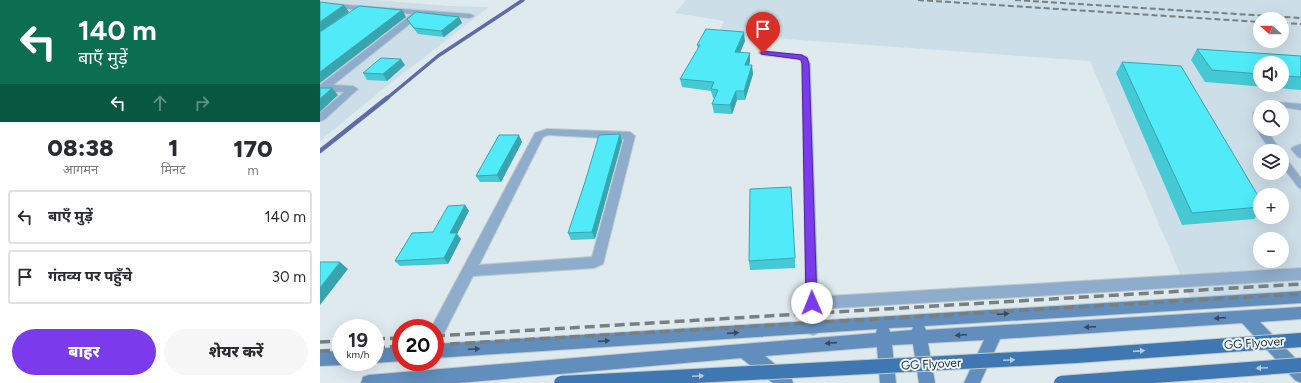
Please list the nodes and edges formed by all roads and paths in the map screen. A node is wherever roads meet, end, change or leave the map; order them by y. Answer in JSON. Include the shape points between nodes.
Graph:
{"nodes":[{"id":1,"x":320,"y":5,"type":"edge"},
{"id":2,"x":362,"y":8,"type":"junction"},
{"id":3,"x":420,"y":12,"type":"junction"},
{"id":4,"x":350,"y":16,"type":"edge"},
{"id":5,"x":470,"y":16,"type":"dead end"},
{"id":6,"x":763,"y":53,"type":"dead end"},
{"id":7,"x":322,"y":88,"type":"edge"},
{"id":8,"x":1289,"y":106,"type":"edge"},
{"id":9,"x":1301,"y":107,"type":"edge"},
{"id":10,"x":320,"y":118,"type":"edge"},
{"id":11,"x":1301,"y":147,"type":"edge"},
{"id":12,"x":1301,"y":155,"type":"edge"},
{"id":13,"x":1289,"y":169,"type":"edge"},
{"id":14,"x":1301,"y":185,"type":"edge"},
{"id":15,"x":470,"y":270,"type":"junction"},
{"id":16,"x":1301,"y":274,"type":"edge"},
{"id":17,"x":1301,"y":297,"type":"edge"},
{"id":18,"x":812,"y":303,"type":"junction"},
{"id":19,"x":1301,"y":313,"type":"edge"},
{"id":20,"x":1246,"y":317,"type":"junction"},
{"id":21,"x":444,"y":319,"type":"edge"},
{"id":22,"x":917,"y":320,"type":"junction"},
{"id":23,"x":882,"y":323,"type":"junction"},
{"id":24,"x":813,"y":328,"type":"junction"},
{"id":25,"x":994,"y":333,"type":"junction"},
{"id":26,"x":920,"y":338,"type":"junction"},
{"id":27,"x":884,"y":339,"type":"junction"},
{"id":28,"x":1301,"y":340,"type":"edge"},
{"id":29,"x":444,"y":350,"type":"edge"},
{"id":30,"x":743,"y":351,"type":"junction"},
{"id":31,"x":332,"y":358,"type":"edge"},
{"id":32,"x":320,"y":359,"type":"edge"},
{"id":33,"x":1301,"y":365,"type":"edge"},
{"id":34,"x":1301,"y":374,"type":"edge"},
{"id":35,"x":369,"y":383,"type":"edge"},
{"id":36,"x":561,"y":383,"type":"edge"},
{"id":37,"x":785,"y":383,"type":"edge"},
{"id":38,"x":888,"y":383,"type":"edge"},
{"id":39,"x":927,"y":383,"type":"edge"},
{"id":40,"x":972,"y":383,"type":"edge"},
{"id":41,"x":1061,"y":383,"type":"edge"}],
"edges":[{"from":1,"to":2,"type":"street"},
{"from":2,"to":3,"type":"street"},
{"from":2,"to":4,"type":"street"},
{"from":3,"to":5,"type":"street"},
{"from":3,"to":7,"type":"street"},
{"from":6,"to":18,"type":"lane","via":[[799,57],[804,59],[806,64]]},
{"from":7,"to":10,"type":"street","via":[[353,89]]},
{"from":8,"to":9,"type":"lane"},
{"from":11,"to":12,"type":"lane","via":[[1296,149]]},
{"from":13,"to":14,"type":"lane"},
{"from":15,"to":15,"type":"street","via":[[539,135],[548,132],[630,136],[598,260],[594,263]]},
{"from":15,"to":21,"type":"street"},
{"from":16,"to":18,"type":"street"},
{"from":22,"to":17,"type":"main road","one_way":true},
{"from":18,"to":24,"type":"street"},
{"from":19,"to":20,"type":"main road"},
{"from":20,"to":25,"type":"main road","one_way":true},
{"from":20,"to":34,"type":"main road"},
{"from":22,"to":23,"type":"main road"},
{"from":22,"to":26,"type":"main road"},
{"from":23,"to":24,"type":"main road"},
{"from":23,"to":27,"type":"main road"},
{"from":29,"to":24,"type":"main road","one_way":true},
{"from":25,"to":26,"type":"main road","one_way":true},
{"from":25,"to":40,"type":"main road"},
{"from":26,"to":27,"type":"main road"},
{"from":26,"to":39,"type":"main road"},
{"from":27,"to":30,"type":"main road","one_way":true},
{"from":27,"to":38,"type":"main road"},
{"from":36,"to":28,"type":"main road","name":"GG Flyover","one_way":true,"bridge":true,"via":[[1076,356]]},
{"from":30,"to":35,"type":"main road"},
{"from":30,"to":37,"type":"main road"},
{"from":31,"to":32,"type":"main road"},
{"from":33,"to":41,"type":"main road","one_way":true,"bridge":true}]}
